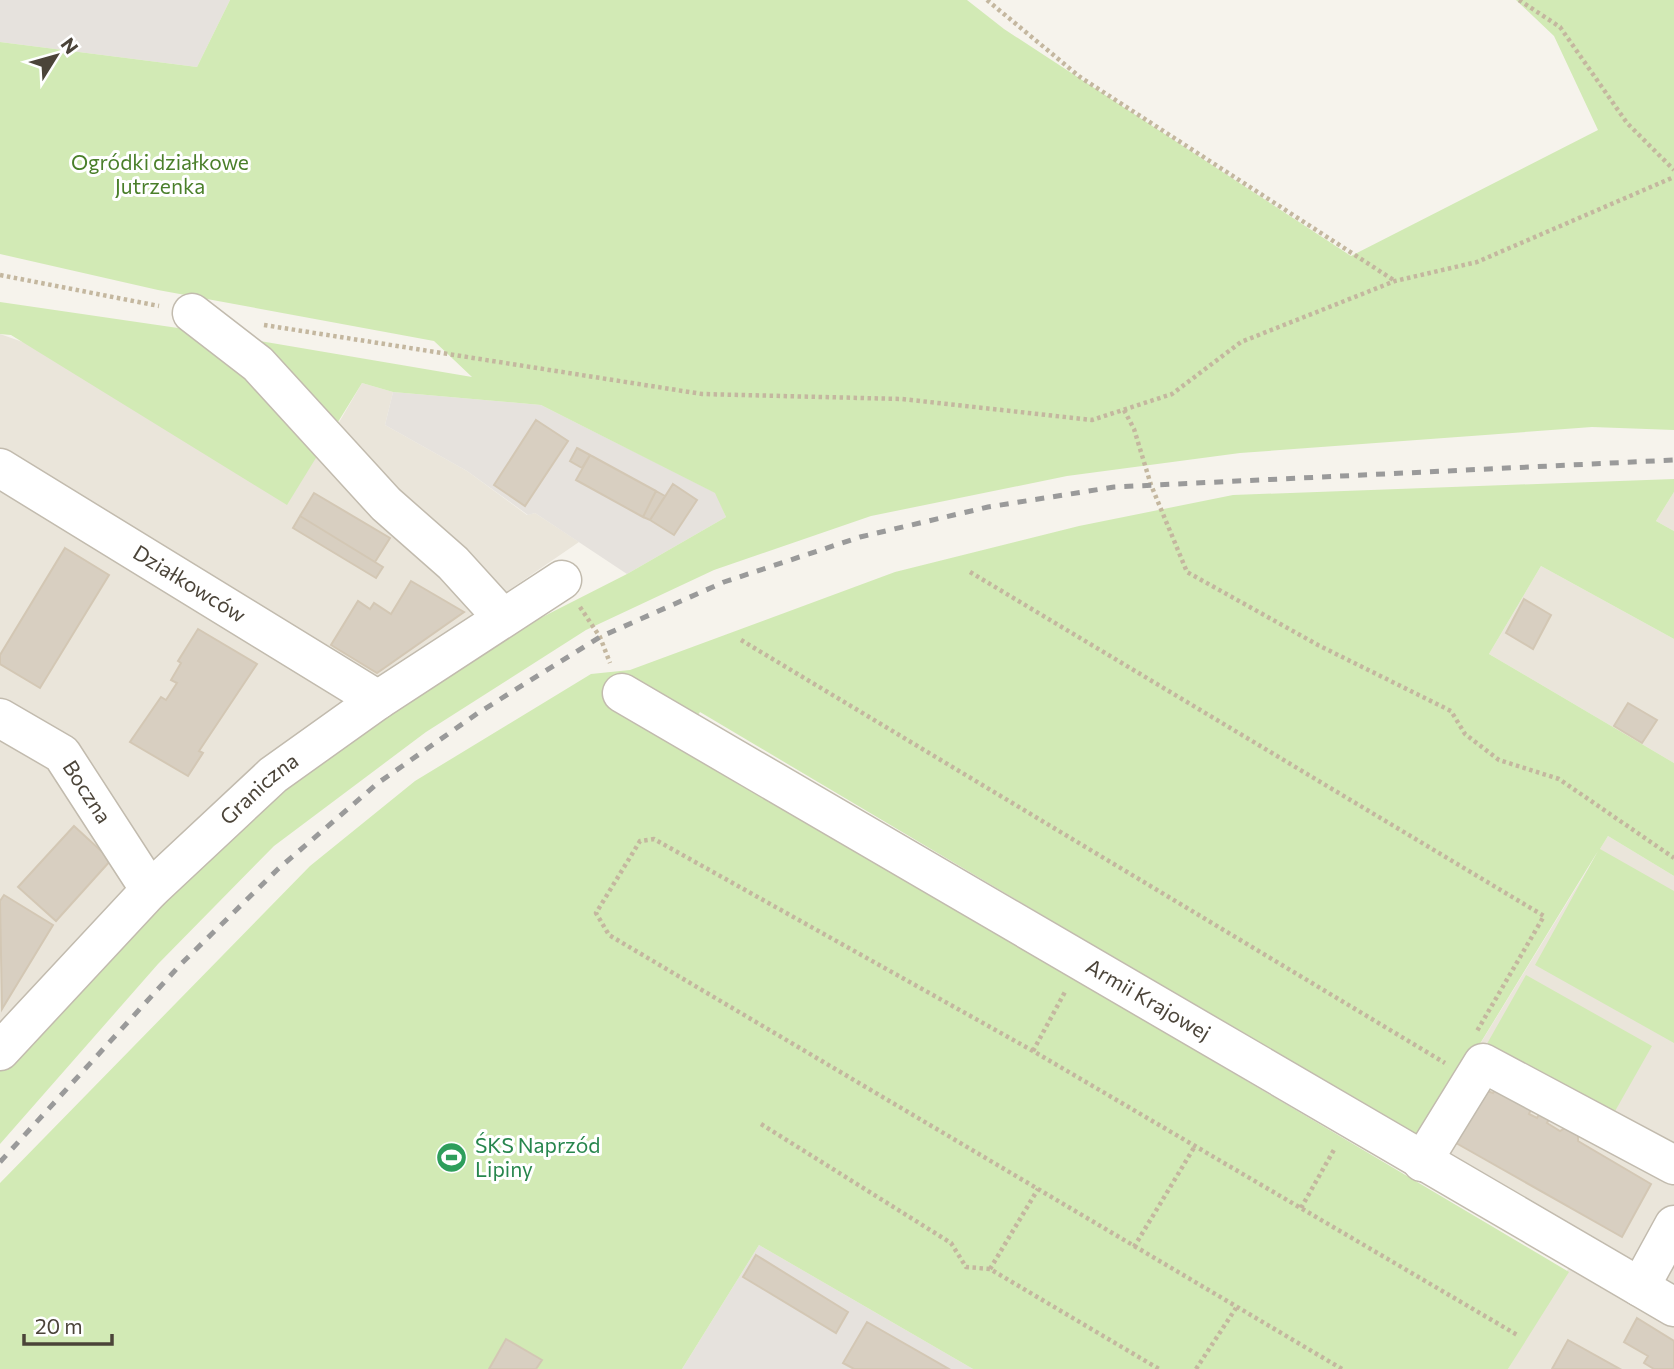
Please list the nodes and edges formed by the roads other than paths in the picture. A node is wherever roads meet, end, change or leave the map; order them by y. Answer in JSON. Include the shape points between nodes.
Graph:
{"nodes":[{"id":1,"x":192,"y":313,"type":"road end"},
{"id":2,"x":0,"y":468,"type":"edge"},
{"id":3,"x":562,"y":580,"type":"road end"},
{"id":4,"x":503,"y":618,"type":"junction"},
{"id":5,"x":622,"y":693,"type":"road end"},
{"id":6,"x":378,"y":700,"type":"junction"},
{"id":7,"x":0,"y":718,"type":"edge"},
{"id":8,"x":150,"y":890,"type":"junction"},
{"id":9,"x":0,"y":1051,"type":"edge"},
{"id":10,"x":1422,"y":1162,"type":"junction"},
{"id":11,"x":1674,"y":1165,"type":"edge"},
{"id":12,"x":1674,"y":1225,"type":"edge"},
{"id":13,"x":1640,"y":1287,"type":"junction"},
{"id":14,"x":1674,"y":1307,"type":"edge"}],
"edges":[{"from":1,"to":4,"type":"street","via":[[258,363],[386,504],[453,563]]},
{"from":2,"to":6,"type":"street","name":"Działkowców"},
{"from":3,"to":4,"type":"street","name":"Graniczna"},
{"from":4,"to":6,"type":"street","name":"Graniczna"},
{"from":5,"to":10,"type":"street","name":"Armii Krajowej"},
{"from":6,"to":8,"type":"street","name":"Graniczna","via":[[273,775]]},
{"from":7,"to":8,"type":"street","name":"Boczna","via":[[62,754]]},
{"from":8,"to":9,"type":"street","name":"Graniczna"},
{"from":10,"to":11,"type":"street","via":[[1483,1063]]},
{"from":10,"to":13,"type":"street","name":"Armii Krajowej"},
{"from":12,"to":13,"type":"street"},
{"from":13,"to":14,"type":"street","name":"Armii Krajowej"}]}
